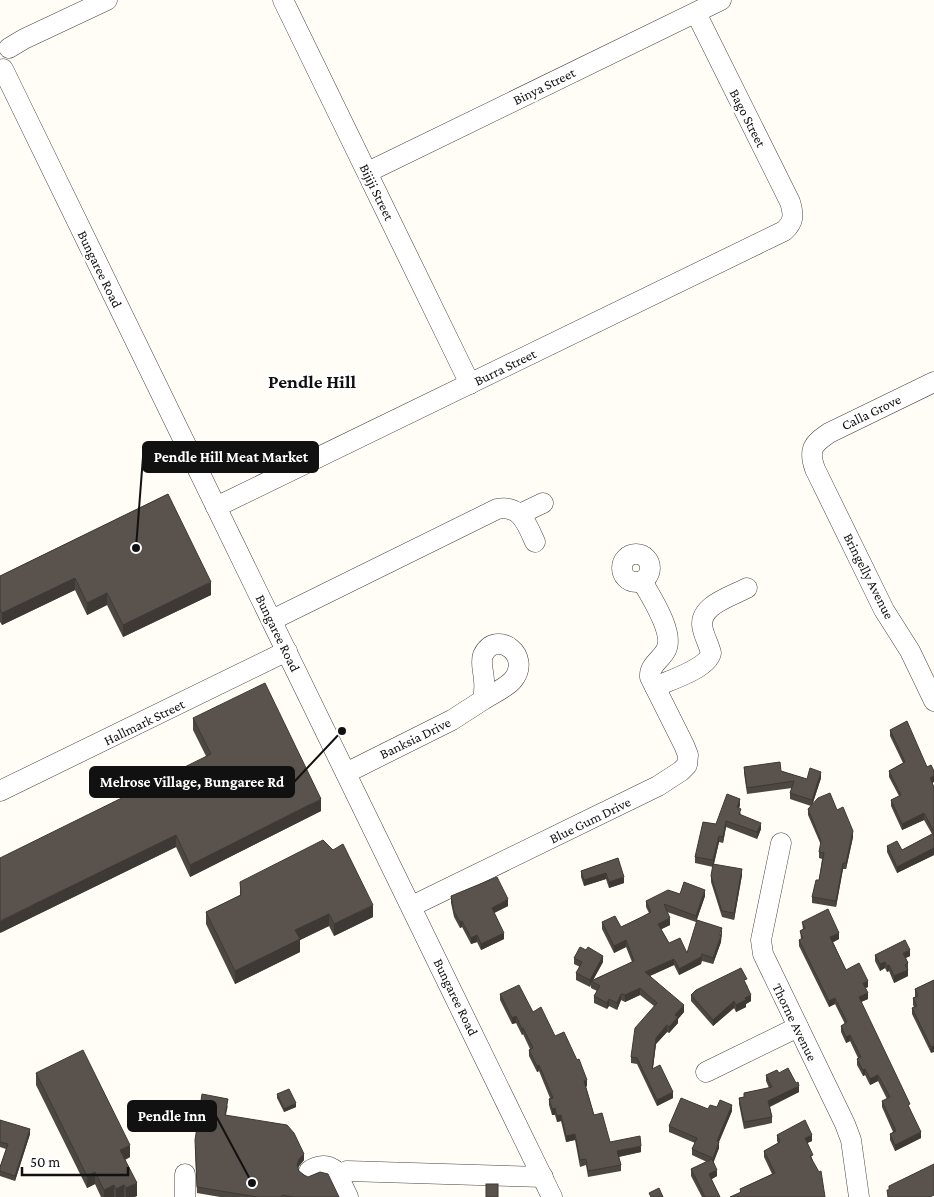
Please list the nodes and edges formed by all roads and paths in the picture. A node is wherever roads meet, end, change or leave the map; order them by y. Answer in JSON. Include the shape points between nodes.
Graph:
{"nodes":[{"id":1,"x":107,"y":0,"type":"edge"},
{"id":2,"x":283,"y":0,"type":"edge"},
{"id":3,"x":721,"y":0,"type":"edge"},
{"id":4,"x":696,"y":13,"type":"junction"},
{"id":5,"x":5,"y":44,"type":"edge"},
{"id":6,"x":2,"y":69,"type":"edge"},
{"id":7,"x":368,"y":172,"type":"junction"},
{"id":8,"x":791,"y":224,"type":"joint"},
{"id":9,"x":934,"y":382,"type":"edge"},
{"id":10,"x":470,"y":384,"type":"junction"},
{"id":11,"x":812,"y":448,"type":"joint"},
{"id":12,"x":543,"y":503,"type":"dead end"},
{"id":13,"x":216,"y":507,"type":"junction"},
{"id":14,"x":520,"y":514,"type":"junction"},
{"id":15,"x":535,"y":542,"type":"dead end"},
{"id":16,"x":642,"y":581,"type":"dead end"},
{"id":17,"x":747,"y":588,"type":"dead end"},
{"id":18,"x":272,"y":620,"type":"junction"},
{"id":19,"x":287,"y":651,"type":"junction"},
{"id":20,"x":655,"y":687,"type":"junction"},
{"id":21,"x":483,"y":700,"type":"dead end"},
{"id":22,"x":934,"y":701,"type":"edge"},
{"id":23,"x":346,"y":773,"type":"junction"},
{"id":24,"x":0,"y":791,"type":"edge"},
{"id":25,"x":781,"y":844,"type":"dead end"},
{"id":26,"x":412,"y":906,"type":"junction"},
{"id":27,"x":798,"y":1027,"type":"junction"},
{"id":28,"x":706,"y":1072,"type":"dead end"},
{"id":29,"x":309,"y":1171,"type":"dead end"},
{"id":30,"x":185,"y":1174,"type":"dead end"},
{"id":31,"x":340,"y":1175,"type":"junction"},
{"id":32,"x":543,"y":1178,"type":"junction"},
{"id":33,"x":185,"y":1197,"type":"edge"},
{"id":34,"x":348,"y":1197,"type":"edge"},
{"id":35,"x":552,"y":1197,"type":"edge"},
{"id":36,"x":859,"y":1197,"type":"edge"}],
"edges":[{"from":1,"to":5,"type":"street","via":[[24,39]]},
{"from":2,"to":7,"type":"street","name":"Bijiji Street"},
{"from":3,"to":4,"type":"street","name":"Binya Street"},
{"from":4,"to":7,"type":"street","name":"Binya Street"},
{"from":4,"to":8,"type":"street","name":"Bago Street","via":[[790,202]]},
{"from":5,"to":6,"type":"street","via":[[11,58]]},
{"from":6,"to":13,"type":"street","name":"Bungaree Road"},
{"from":7,"to":10,"type":"street","name":"Bijiji Street"},
{"from":8,"to":10,"type":"street","name":"Burra Street","via":[[784,232]]},
{"from":9,"to":11,"type":"street","name":"Calla Grove","via":[[829,433]]},
{"from":10,"to":13,"type":"street","name":"Burra Street"},
{"from":11,"to":22,"type":"street","name":"Bringelly Avenue","via":[[815,468],[884,610],[910,651]]},
{"from":12,"to":14,"type":"street"},
{"from":13,"to":18,"type":"street","name":"Bungaree Road"},
{"from":14,"to":15,"type":"street"},
{"from":14,"to":18,"type":"street","via":[[507,508],[497,509]]},
{"from":16,"to":20,"type":"street","name":"Blue Gum Drive","via":[[667,632],[667,648],[650,672]]},
{"from":17,"to":20,"type":"street","via":[[706,612],[702,626],[711,652],[707,662]]},
{"from":18,"to":19,"type":"street","name":"Bungaree Road"},
{"from":19,"to":23,"type":"street","name":"Bungaree Road"},
{"from":19,"to":24,"type":"street","name":"Hallmark Street"},
{"from":20,"to":26,"type":"street","name":"Blue Gum Drive","via":[[688,755],[684,769],[658,786]]},
{"from":21,"to":23,"type":"street","name":"Banksia Drive","via":[[452,720]]},
{"from":23,"to":26,"type":"street","name":"Bungaree Road"},
{"from":25,"to":27,"type":"street","name":"Thorne Avenue","via":[[761,940],[766,962]]},
{"from":26,"to":32,"type":"street","name":"Bungaree Road"},
{"from":27,"to":28,"type":"street"},
{"from":27,"to":36,"type":"street","name":"Thorne Avenue","via":[[849,1133]]},
{"from":29,"to":31,"type":"street","via":[[325,1165]]},
{"from":30,"to":33,"type":"street"},
{"from":31,"to":32,"type":"street","via":[[347,1171]]},
{"from":31,"to":34,"type":"street"},
{"from":32,"to":35,"type":"street","name":"Bungaree Road"}]}
